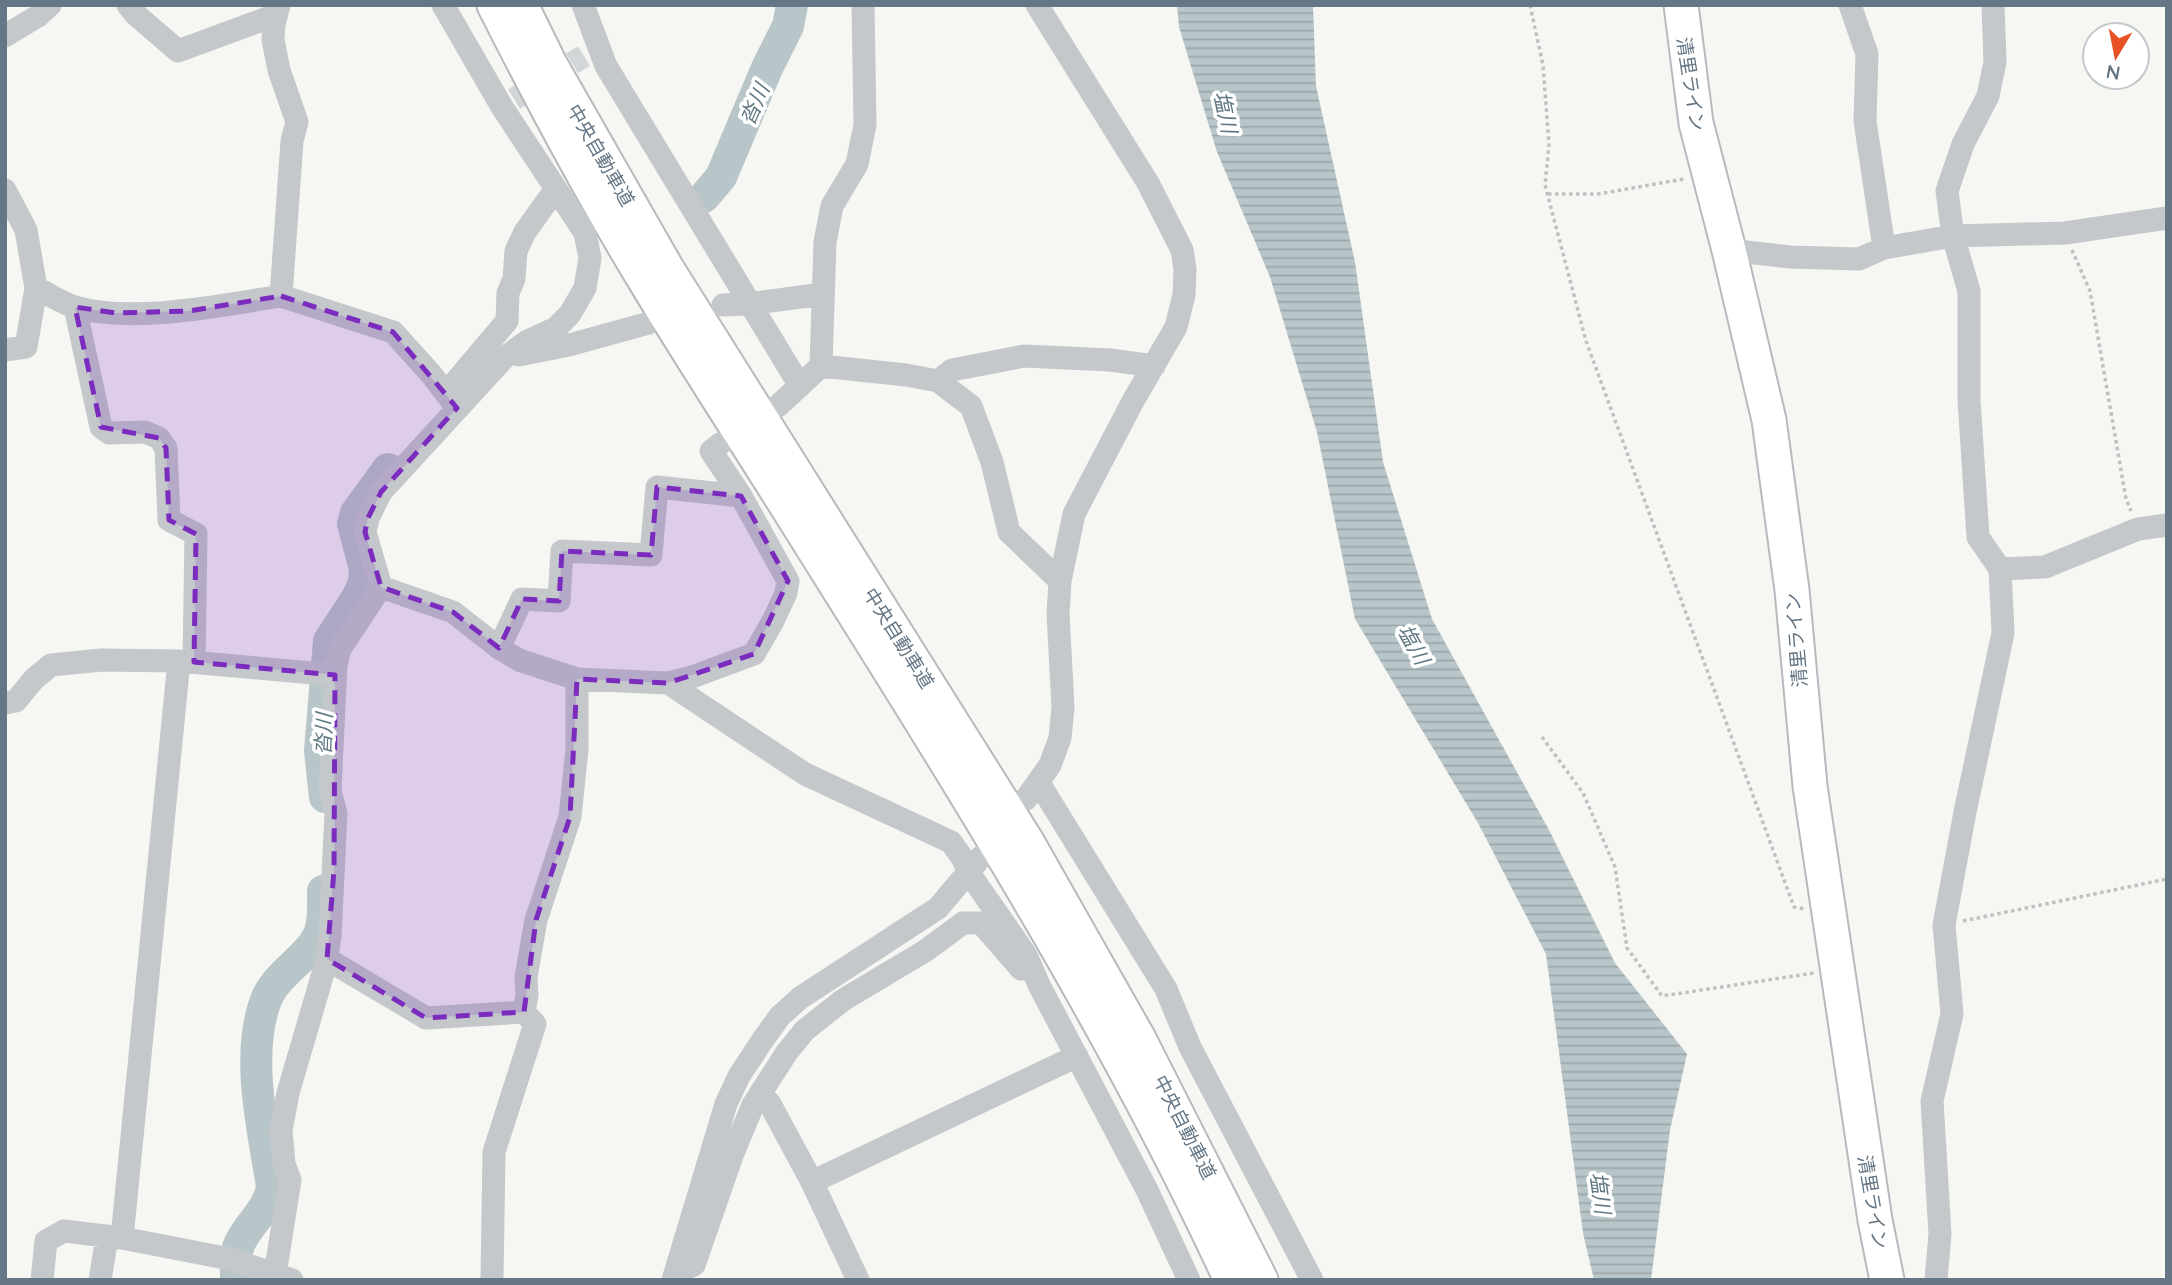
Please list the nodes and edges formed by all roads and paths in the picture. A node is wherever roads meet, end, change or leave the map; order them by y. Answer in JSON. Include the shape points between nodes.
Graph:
{"nodes":[{"id":1,"x":50,"y":5,"type":"edge"},
{"id":2,"x":128,"y":5,"type":"edge"},
{"id":3,"x":443,"y":5,"type":"edge"},
{"id":4,"x":494,"y":5,"type":"edge"},
{"id":5,"x":521,"y":5,"type":"edge"},
{"id":6,"x":583,"y":5,"type":"edge"},
{"id":7,"x":863,"y":5,"type":"edge"},
{"id":8,"x":1037,"y":5,"type":"edge"},
{"id":9,"x":1530,"y":5,"type":"edge"},
{"id":10,"x":1681,"y":5,"type":"edge"},
{"id":11,"x":1850,"y":5,"type":"edge"},
{"id":12,"x":1993,"y":5,"type":"edge"},
{"id":13,"x":277,"y":10,"type":"edge"},
{"id":14,"x":5,"y":36,"type":"edge"},
{"id":15,"x":1709,"y":174,"type":"junction"},
{"id":16,"x":5,"y":190,"type":"edge"},
{"id":17,"x":555,"y":190,"type":"junction"},
{"id":18,"x":1548,"y":194,"type":"junction"},
{"id":19,"x":2167,"y":218,"type":"edge"},
{"id":20,"x":2065,"y":233,"type":"junction"},
{"id":21,"x":1953,"y":236,"type":"junction"},
{"id":22,"x":1884,"y":248,"type":"junction"},
{"id":23,"x":1729,"y":250,"type":"junction"},
{"id":24,"x":36,"y":288,"type":"junction"},
{"id":25,"x":823,"y":294,"type":"junction"},
{"id":26,"x":281,"y":296,"type":"junction"},
{"id":27,"x":748,"y":304,"type":"junction"},
{"id":28,"x":723,"y":305,"type":"dead end"},
{"id":29,"x":75,"y":307,"type":"junction"},
{"id":30,"x":649,"y":323,"type":"dead end"},
{"id":31,"x":5,"y":350,"type":"edge"},
{"id":32,"x":470,"y":363,"type":"junction"},
{"id":33,"x":499,"y":363,"type":"junction"},
{"id":34,"x":821,"y":366,"type":"junction"},
{"id":35,"x":1153,"y":366,"type":"junction"},
{"id":36,"x":938,"y":381,"type":"junction"},
{"id":37,"x":800,"y":386,"type":"junction"},
{"id":38,"x":451,"y":400,"type":"junction"},
{"id":39,"x":778,"y":406,"type":"dead end"},
{"id":40,"x":720,"y":444,"type":"dead end"},
{"id":41,"x":741,"y":496,"type":"junction"},
{"id":42,"x":2167,"y":525,"type":"edge"},
{"id":43,"x":2138,"y":529,"type":"junction"},
{"id":44,"x":2000,"y":569,"type":"junction"},
{"id":45,"x":1060,"y":581,"type":"junction"},
{"id":46,"x":381,"y":587,"type":"junction"},
{"id":47,"x":499,"y":648,"type":"junction"},
{"id":48,"x":186,"y":661,"type":"junction"},
{"id":49,"x":335,"y":675,"type":"junction"},
{"id":50,"x":577,"y":680,"type":"junction"},
{"id":51,"x":668,"y":683,"type":"junction"},
{"id":52,"x":5,"y":703,"type":"edge"},
{"id":53,"x":1542,"y":737,"type":"dead end"},
{"id":54,"x":975,"y":865,"type":"junction"},
{"id":55,"x":2167,"y":879,"type":"edge"},
{"id":56,"x":1829,"y":914,"type":"junction"},
{"id":57,"x":1944,"y":925,"type":"junction"},
{"id":58,"x":327,"y":959,"type":"junction"},
{"id":59,"x":1837,"y":970,"type":"junction"},
{"id":60,"x":1039,"y":985,"type":"junction"},
{"id":61,"x":524,"y":1012,"type":"junction"},
{"id":62,"x":1077,"y":1056,"type":"junction"},
{"id":63,"x":760,"y":1094,"type":"junction"},
{"id":64,"x":812,"y":1182,"type":"junction"},
{"id":65,"x":115,"y":1237,"type":"junction"},
{"id":66,"x":284,"y":1277,"type":"edge"},
{"id":67,"x":674,"y":1277,"type":"edge"},
{"id":68,"x":42,"y":1280,"type":"edge"},
{"id":69,"x":100,"y":1280,"type":"edge"},
{"id":70,"x":492,"y":1280,"type":"edge"},
{"id":71,"x":858,"y":1280,"type":"edge"},
{"id":72,"x":1189,"y":1280,"type":"edge"},
{"id":73,"x":1231,"y":1280,"type":"edge"},
{"id":74,"x":1261,"y":1280,"type":"edge"},
{"id":75,"x":1312,"y":1280,"type":"edge"},
{"id":76,"x":1887,"y":1280,"type":"edge"},
{"id":77,"x":1936,"y":1280,"type":"edge"}],
"edges":[{"from":1,"to":14,"type":"street"},
{"from":2,"to":13,"type":"street","via":[[178,51]]},
{"from":3,"to":17,"type":"street","via":[[508,103]]},
{"from":4,"to":73,"type":"highway","name":"中央自動車道","via":[[646,282],[1005,859],[1125,1070]]},
{"from":5,"to":74,"type":"highway","name":"中央自動車道","via":[[666,267],[1026,840],[1139,1039]]},
{"from":6,"to":27,"type":"street","via":[[591,52],[606,66]]},
{"from":7,"to":25,"type":"street","via":[[866,125],[857,164],[832,206]]},
{"from":8,"to":35,"type":"street","via":[[1148,183],[1181,250],[1185,268],[1177,327]]},
{"from":9,"to":18,"type":"path","via":[[1543,65]]},
{"from":10,"to":15,"type":"highway","name":"清里ライン","via":[[1696,124]]},
{"from":11,"to":22,"type":"street","via":[[1867,54],[1865,121]]},
{"from":12,"to":21,"type":"street","via":[[1995,62],[1988,96],[1963,144],[1947,191]]},
{"from":13,"to":26,"type":"street","via":[[273,40],[297,122]]},
{"from":15,"to":18,"type":"path","via":[[1598,194]]},
{"from":15,"to":23,"type":"highway","name":"清里ライン"},
{"from":16,"to":24,"type":"street","via":[[26,230]]},
{"from":17,"to":32,"type":"street","via":[[516,251],[507,321]]},
{"from":17,"to":33,"type":"street","via":[[585,233],[590,258],[585,288],[556,328],[526,342]]},
{"from":18,"to":56,"type":"path","via":[[1586,341],[1794,907]]},
{"from":19,"to":20,"type":"street"},
{"from":20,"to":21,"type":"street"},
{"from":20,"to":43,"type":"path","via":[[2090,290],[2126,499]]},
{"from":21,"to":22,"type":"street"},
{"from":21,"to":44,"type":"street","via":[[1969,291],[1969,400],[1978,537]]},
{"from":22,"to":23,"type":"street","via":[[1859,259]]},
{"from":23,"to":56,"type":"highway","name":"清里ライン","via":[[1769,420]]},
{"from":24,"to":29,"type":"street"},
{"from":24,"to":31,"type":"street","via":[[26,347]]},
{"from":25,"to":27,"type":"street"},
{"from":25,"to":34,"type":"street"},
{"from":26,"to":29,"type":"street","via":[[189,310],[116,313]]},
{"from":26,"to":38,"type":"street","via":[[393,332]]},
{"from":27,"to":28,"type":"street"},
{"from":27,"to":37,"type":"street"},
{"from":29,"to":48,"type":"street","via":[[101,427],[109,433],[145,432],[159,438],[166,448],[169,520],[197,534]]},
{"from":30,"to":33,"type":"street"},
{"from":32,"to":33,"type":"street"},
{"from":32,"to":38,"type":"street"},
{"from":33,"to":38,"type":"street"},
{"from":34,"to":36,"type":"street"},
{"from":34,"to":37,"type":"street"},
{"from":35,"to":36,"type":"street","via":[[1110,359],[1024,356],[952,370]]},
{"from":35,"to":45,"type":"street","via":[[1074,514]]},
{"from":36,"to":45,"type":"street","via":[[971,406],[992,462],[1009,532]]},
{"from":37,"to":39,"type":"street"},
{"from":38,"to":46,"type":"street","via":[[381,492],[368,519],[365,532]]},
{"from":40,"to":41,"type":"street","via":[[711,450]]},
{"from":41,"to":47,"type":"street","via":[[657,487],[651,555],[562,551],[559,601],[522,599]]},
{"from":41,"to":51,"type":"street","via":[[788,581],[786,593],[754,654]]},
{"from":42,"to":43,"type":"street"},
{"from":43,"to":44,"type":"street","via":[[2045,567]]},
{"from":44,"to":57,"type":"street","via":[[2003,633]]},
{"from":45,"to":75,"type":"street","via":[[1060,738],[1050,765],[1032,791],[1166,989],[1190,1047]]},
{"from":46,"to":47,"type":"street","via":[[453,612]]},
{"from":46,"to":49,"type":"street","via":[[340,649]]},
{"from":47,"to":50,"type":"street","via":[[519,660]]},
{"from":48,"to":49,"type":"street"},
{"from":48,"to":52,"type":"street","via":[[51,664],[16,701]]},
{"from":48,"to":65,"type":"street"},
{"from":49,"to":58,"type":"street","via":[[330,791],[336,813],[335,859]]},
{"from":50,"to":51,"type":"street"},
{"from":50,"to":61,"type":"street","via":[[570,817],[536,920]]},
{"from":51,"to":54,"type":"street","via":[[805,774],[951,842]]},
{"from":53,"to":59,"type":"path","via":[[1583,793],[1615,867],[1627,948],[1662,996]]},
{"from":54,"to":60,"type":"street"},
{"from":54,"to":67,"type":"street","via":[[937,908],[800,998],[761,1041],[726,1104]]},
{"from":55,"to":57,"type":"path"},
{"from":56,"to":59,"type":"highway","name":"清里ライン"},
{"from":57,"to":77,"type":"street","via":[[1952,1014],[1932,1101],[1940,1234]]},
{"from":58,"to":61,"type":"street","via":[[426,1018]]},
{"from":58,"to":66,"type":"street","via":[[281,1130],[290,1180]]},
{"from":59,"to":76,"type":"highway","name":"清里ライン"},
{"from":60,"to":62,"type":"street"},
{"from":60,"to":63,"type":"street","via":[[981,923],[963,923],[843,1000],[805,1030]]},
{"from":61,"to":70,"type":"street","via":[[535,1024],[494,1152]]},
{"from":62,"to":64,"type":"street"},
{"from":62,"to":72,"type":"street"},
{"from":63,"to":64,"type":"street","via":[[770,1104]]},
{"from":63,"to":67,"type":"street","via":[[733,1153],[694,1265]]},
{"from":64,"to":71,"type":"street"},
{"from":65,"to":66,"type":"street","via":[[237,1262]]},
{"from":65,"to":68,"type":"street","via":[[64,1231],[46,1241]]},
{"from":65,"to":69,"type":"street"}]}
